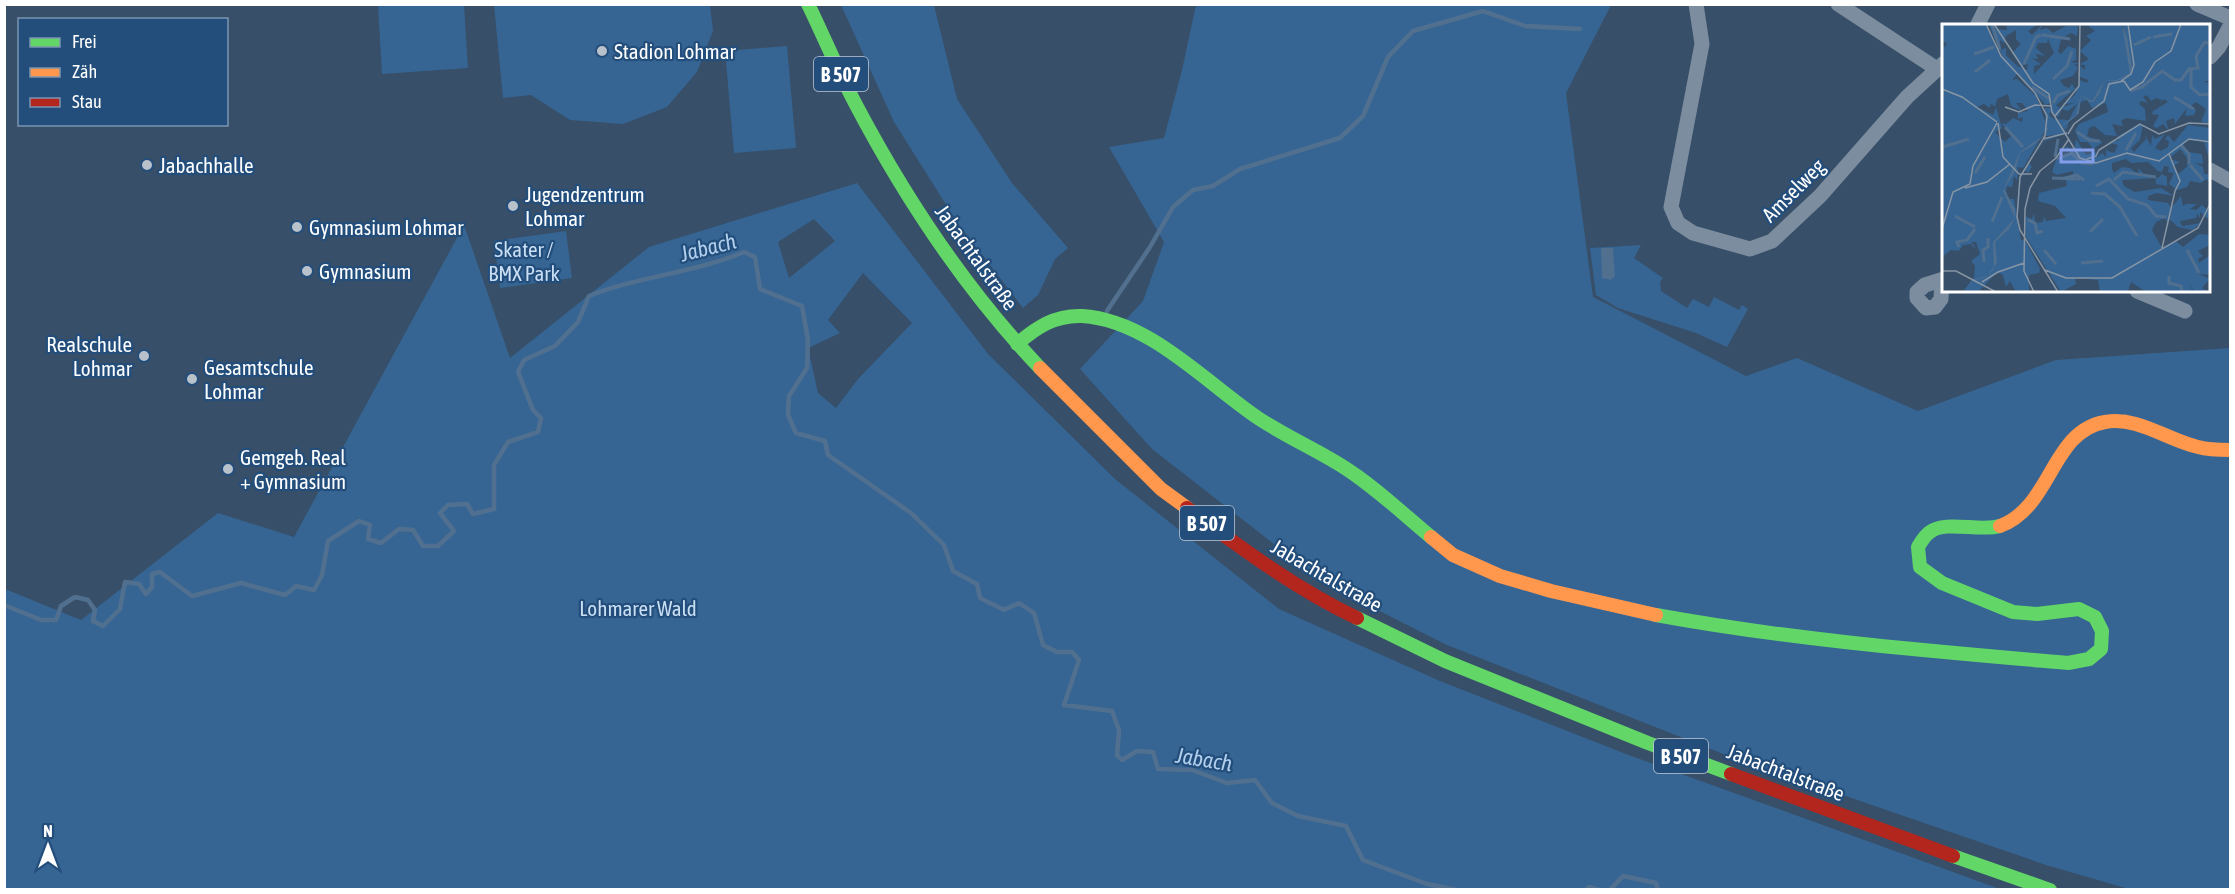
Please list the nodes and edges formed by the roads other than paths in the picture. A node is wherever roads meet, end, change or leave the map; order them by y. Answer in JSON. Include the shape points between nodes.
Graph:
{"nodes":[{"id":1,"x":808,"y":4,"type":"edge"},
{"id":2,"x":1696,"y":4,"type":"edge"},
{"id":3,"x":1838,"y":4,"type":"edge"},
{"id":4,"x":1988,"y":4,"type":"edge"},
{"id":5,"x":2197,"y":4,"type":"edge"},
{"id":6,"x":2230,"y":18,"type":"edge"},
{"id":7,"x":1978,"y":24,"type":"edge"},
{"id":8,"x":2230,"y":26,"type":"edge"},
{"id":9,"x":2211,"y":56,"type":"edge"},
{"id":10,"x":1940,"y":66,"type":"edge"},
{"id":11,"x":2211,"y":171,"type":"edge"},
{"id":12,"x":2230,"y":181,"type":"edge"},
{"id":13,"x":2139,"y":292,"type":"edge"},
{"id":14,"x":2185,"y":311,"type":"dead end"},
{"id":15,"x":1017,"y":344,"type":"junction"},
{"id":16,"x":2230,"y":450,"type":"edge"},
{"id":17,"x":2050,"y":890,"type":"edge"}],
"edges":[{"from":1,"to":15,"type":"street","name":"Jabachtalstraße","number":"B 507","via":[[870,132],[925,223]]},
{"from":2,"to":10,"type":"street","name":"Amselweg","via":[[1702,44],[1671,207],[1678,223],[1719,242],[1750,249],[1772,241],[1820,196],[1907,97]]},
{"from":3,"to":10,"type":"street"},
{"from":4,"to":7,"type":"street"},
{"from":5,"to":6,"type":"street"},
{"from":8,"to":9,"type":"street"},
{"from":11,"to":12,"type":"street"},
{"from":13,"to":14,"type":"street"},
{"from":15,"to":16,"type":"street","via":[[1054,319],[1080,316],[1149,338],[1256,417],[1354,473],[1452,554],[1486,571],[1536,587],[1733,630],[2068,663],[2089,659],[2101,649],[2102,632],[2095,617],[2079,609],[2037,614],[2013,612],[1941,583],[1920,567],[1918,547],[1928,533],[1943,526],[1983,530],[2003,525],[2024,512],[2067,444],[2081,431],[2104,421],[2131,422],[2196,448]]},
{"from":15,"to":17,"type":"street","name":"Jabachtalstraße","number":"B 507","via":[[1161,489],[1321,601],[1445,661],[1648,743]]}]}
